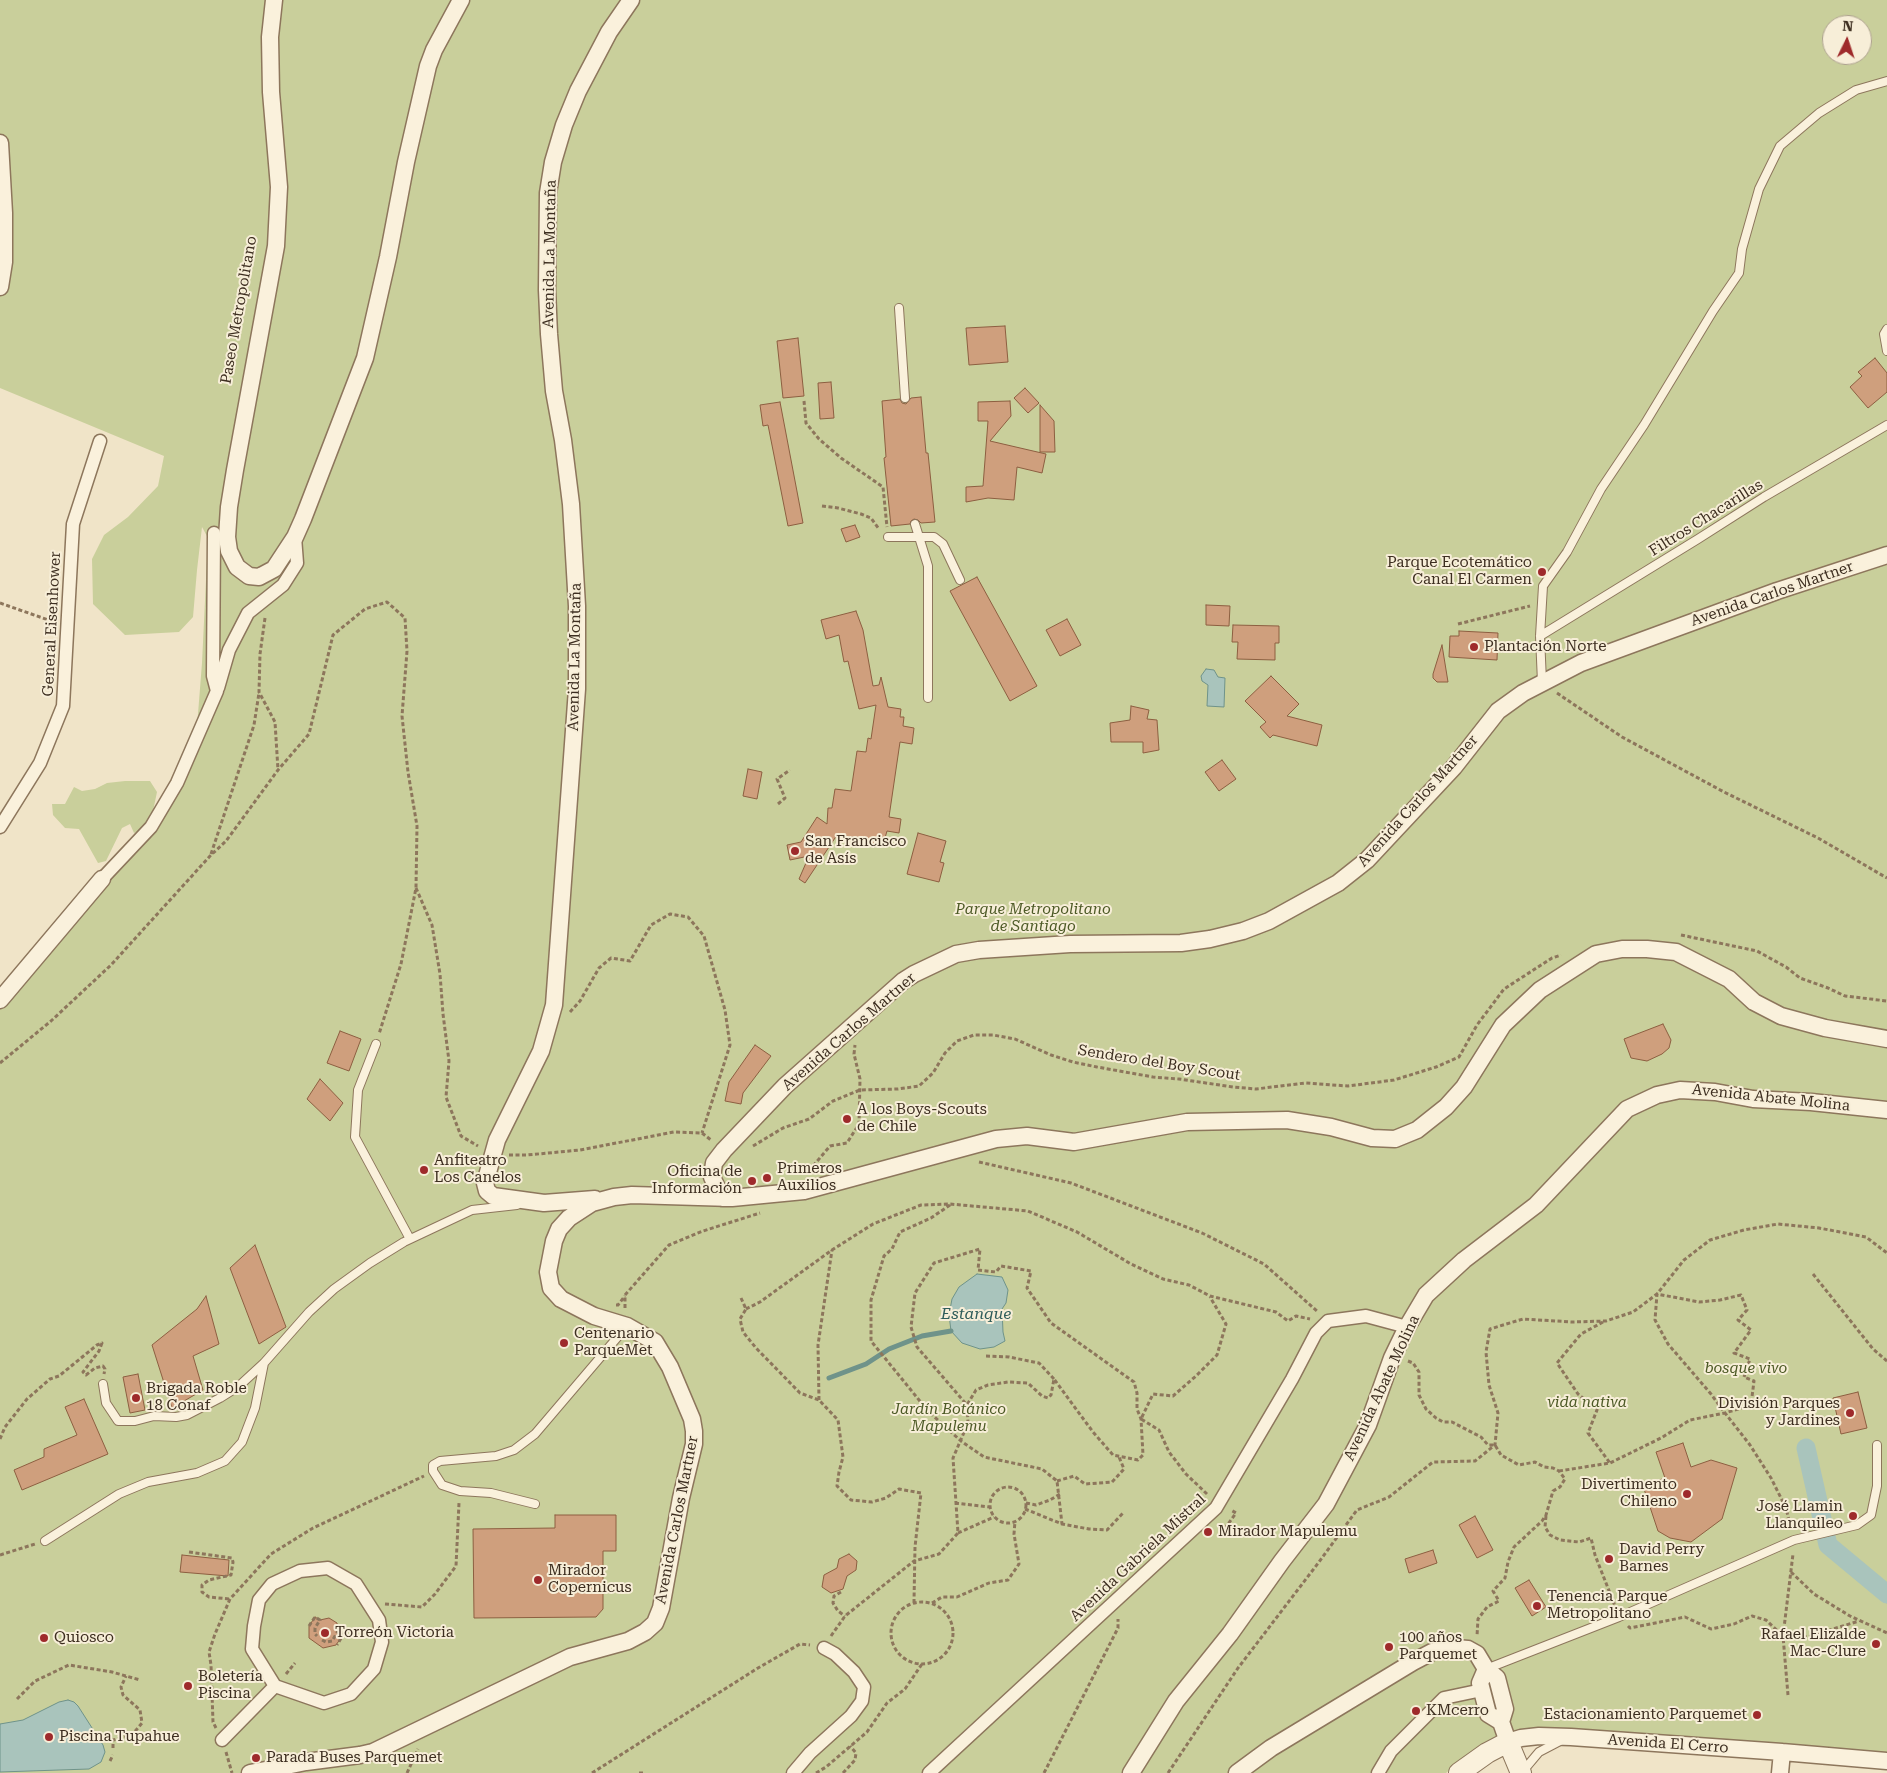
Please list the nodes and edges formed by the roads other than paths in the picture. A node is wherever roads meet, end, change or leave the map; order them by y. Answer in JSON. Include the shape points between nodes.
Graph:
{"nodes":[{"id":1,"x":274,"y":0,"type":"edge"},
{"id":2,"x":461,"y":0,"type":"edge"},
{"id":3,"x":631,"y":0,"type":"edge"},
{"id":4,"x":1887,"y":81,"type":"edge"},
{"id":5,"x":0,"y":143,"type":"edge"},
{"id":6,"x":0,"y":287,"type":"edge"},
{"id":7,"x":899,"y":308,"type":"dead end"},
{"id":8,"x":1887,"y":329,"type":"edge"},
{"id":9,"x":1887,"y":351,"type":"edge"},
{"id":10,"x":905,"y":398,"type":"dead end"},
{"id":11,"x":1887,"y":425,"type":"edge"},
{"id":12,"x":100,"y":441,"type":"dead end"},
{"id":13,"x":915,"y":524,"type":"dead end"},
{"id":14,"x":214,"y":533,"type":"dead end"},
{"id":15,"x":919,"y":536,"type":"junction"},
{"id":16,"x":295,"y":537,"type":"junction"},
{"id":17,"x":888,"y":537,"type":"road end"},
{"id":18,"x":1887,"y":555,"type":"edge"},
{"id":19,"x":960,"y":580,"type":"dead end"},
{"id":20,"x":1540,"y":636,"type":"junction"},
{"id":21,"x":1542,"y":682,"type":"junction"},
{"id":22,"x":217,"y":690,"type":"junction"},
{"id":23,"x":928,"y":698,"type":"dead end"},
{"id":24,"x":0,"y":827,"type":"edge"},
{"id":25,"x":102,"y":879,"type":"joint"},
{"id":26,"x":0,"y":1000,"type":"edge"},
{"id":27,"x":1887,"y":1039,"type":"edge"},
{"id":28,"x":376,"y":1044,"type":"road end"},
{"id":29,"x":1887,"y":1110,"type":"edge"},
{"id":30,"x":614,"y":1197,"type":"junction"},
{"id":31,"x":722,"y":1198,"type":"junction"},
{"id":32,"x":544,"y":1203,"type":"junction"},
{"id":33,"x":410,"y":1239,"type":"junction"},
{"id":34,"x":626,"y":1319,"type":"junction"},
{"id":35,"x":1407,"y":1327,"type":"junction"},
{"id":36,"x":264,"y":1363,"type":"junction"},
{"id":37,"x":103,"y":1384,"type":"road end"},
{"id":38,"x":1877,"y":1445,"type":"dead end"},
{"id":39,"x":535,"y":1504,"type":"dead end"},
{"id":40,"x":45,"y":1541,"type":"road end"},
{"id":41,"x":824,"y":1648,"type":"road end"},
{"id":42,"x":1486,"y":1669,"type":"junction"},
{"id":43,"x":275,"y":1686,"type":"junction"},
{"id":44,"x":1482,"y":1690,"type":"junction"},
{"id":45,"x":1501,"y":1722,"type":"junction"},
{"id":46,"x":1571,"y":1737,"type":"junction"},
{"id":47,"x":222,"y":1740,"type":"dead end"},
{"id":48,"x":1508,"y":1742,"type":"junction"},
{"id":49,"x":1782,"y":1752,"type":"junction"},
{"id":50,"x":1887,"y":1761,"type":"edge"},
{"id":51,"x":250,"y":1773,"type":"edge"},
{"id":52,"x":793,"y":1773,"type":"edge"},
{"id":53,"x":929,"y":1773,"type":"edge"},
{"id":54,"x":1131,"y":1773,"type":"edge"},
{"id":55,"x":1237,"y":1773,"type":"edge"},
{"id":56,"x":1378,"y":1773,"type":"edge"},
{"id":57,"x":1458,"y":1773,"type":"edge"},
{"id":58,"x":1521,"y":1773,"type":"edge"},
{"id":59,"x":1780,"y":1773,"type":"edge"}],
"edges":[{"from":1,"to":16,"type":"street","via":[[270,37],[279,187],[276,246],[235,470],[228,537],[237,567],[249,576],[259,577],[274,569]]},
{"from":2,"to":16,"type":"street","via":[[428,66],[365,358]]},
{"from":3,"to":32,"type":"street","name":"Avenida La Montaña","via":[[609,32],[578,91],[553,162],[548,193],[546,290],[554,391],[571,504],[577,606],[577,689],[554,1005],[541,1051],[497,1140],[485,1183],[493,1196]]},
{"from":4,"to":20,"type":"lane","via":[[1856,90],[1819,113],[1780,146],[1758,189],[1739,273],[1543,586]]},
{"from":5,"to":6,"type":"street","via":[[4,262]]},
{"from":7,"to":10,"type":"lane"},
{"from":8,"to":9,"type":"lane","via":[[1884,334]]},
{"from":11,"to":20,"type":"lane","name":"Filtros Chacarillas"},
{"from":12,"to":24,"type":"street","name":"General Eisenhower","via":[[74,524],[63,706],[40,763]]},
{"from":13,"to":15,"type":"lane"},
{"from":14,"to":22,"type":"street","via":[[213,676]]},
{"from":15,"to":17,"type":"lane"},
{"from":15,"to":19,"type":"lane","via":[[934,536],[943,544]]},
{"from":15,"to":23,"type":"lane","via":[[928,566]]},
{"from":16,"to":22,"type":"street","via":[[297,563],[282,585],[248,612],[230,650]]},
{"from":18,"to":21,"type":"street","name":"Avenida Carlos Martner","via":[[1776,591],[1581,662]]},
{"from":20,"to":21,"type":"lane"},
{"from":21,"to":31,"type":"street","name":"Avenida Carlos Martner","via":[[1498,710],[1454,767],[1368,860],[1338,884],[1269,921],[1210,940],[1181,943],[979,950],[956,954],[903,981],[785,1086],[724,1150],[714,1163],[712,1177]]},
{"from":22,"to":25,"type":"street","via":[[176,783],[150,827]]},
{"from":25,"to":26,"type":"street"},
{"from":27,"to":31,"type":"street","via":[[1781,1016],[1754,1002],[1729,979],[1676,952],[1622,949],[1596,954],[1540,990],[1503,1025],[1464,1087],[1446,1107],[1417,1130],[1395,1139],[1372,1138],[1287,1120],[1187,1122],[1074,1142],[1027,1136],[996,1139],[804,1191]]},
{"from":28,"to":33,"type":"lane","via":[[358,1090],[355,1137]]},
{"from":29,"to":35,"type":"street","name":"Avenida Abate Molina","via":[[1753,1099],[1715,1092],[1680,1090],[1657,1095],[1627,1109],[1536,1205],[1464,1260],[1426,1295]]},
{"from":30,"to":31,"type":"street","name":"Avenida Carlos Martner"},
{"from":30,"to":32,"type":"street","name":"Avenida La Montaña"},
{"from":30,"to":34,"type":"street","name":"Avenida Carlos Martner","via":[[581,1209],[559,1229],[548,1272],[551,1288],[561,1299],[594,1316]]},
{"from":32,"to":33,"type":"lane","via":[[472,1210]]},
{"from":33,"to":36,"type":"lane","via":[[334,1289]]},
{"from":34,"to":39,"type":"lane","via":[[535,1434],[514,1450],[496,1456],[440,1460],[433,1465],[433,1472],[442,1485]]},
{"from":34,"to":51,"type":"street","name":"Avenida Carlos Martner","via":[[655,1342],[670,1367],[694,1431],[661,1608],[655,1623],[628,1641],[570,1657],[373,1752]]},
{"from":35,"to":53,"type":"street","name":"Avenida Gabriela Mistral","via":[[1366,1316],[1328,1321],[1316,1333],[1219,1504]]},
{"from":35,"to":54,"type":"street","name":"Avenida Abate Molina","via":[[1392,1358],[1368,1426],[1326,1504],[1176,1701]]},
{"from":36,"to":37,"type":"lane","via":[[220,1398],[187,1415],[176,1417],[154,1416],[118,1421],[106,1403]]},
{"from":36,"to":40,"type":"lane","via":[[255,1408],[242,1442],[225,1461],[196,1473],[148,1482],[119,1494]]},
{"from":38,"to":42,"type":"lane","via":[[1877,1486],[1870,1515],[1857,1525],[1794,1540],[1619,1617]]},
{"from":41,"to":52,"type":"street","via":[[854,1672],[864,1687],[862,1701]]},
{"from":42,"to":44,"type":"street","via":[[1480,1683]]},
{"from":42,"to":45,"type":"street","via":[[1498,1678],[1506,1709]]},
{"from":42,"to":55,"type":"street","via":[[1477,1654],[1468,1649],[1432,1652],[1271,1748]]},
{"from":43,"to":43,"type":"street","via":[[252,1650],[259,1600],[272,1584],[300,1570],[328,1568],[356,1584],[379,1620],[382,1642],[374,1668],[351,1694],[324,1703]]},
{"from":43,"to":47,"type":"street"},
{"from":44,"to":45,"type":"street","via":[[1488,1714]]},
{"from":44,"to":56,"type":"street","via":[[1444,1698],[1391,1751]]},
{"from":45,"to":48,"type":"street"},
{"from":46,"to":48,"type":"street","name":"Avenida El Cerro","via":[[1538,1736]]},
{"from":46,"to":49,"type":"street","name":"Avenida El Cerro"},
{"from":46,"to":58,"type":"lane","via":[[1539,1752]]},
{"from":48,"to":57,"type":"street","name":"Avenida El Cerro"},
{"from":48,"to":58,"type":"street"},
{"from":49,"to":50,"type":"street","name":"Avenida El Cerro"},
{"from":49,"to":59,"type":"street"}]}
